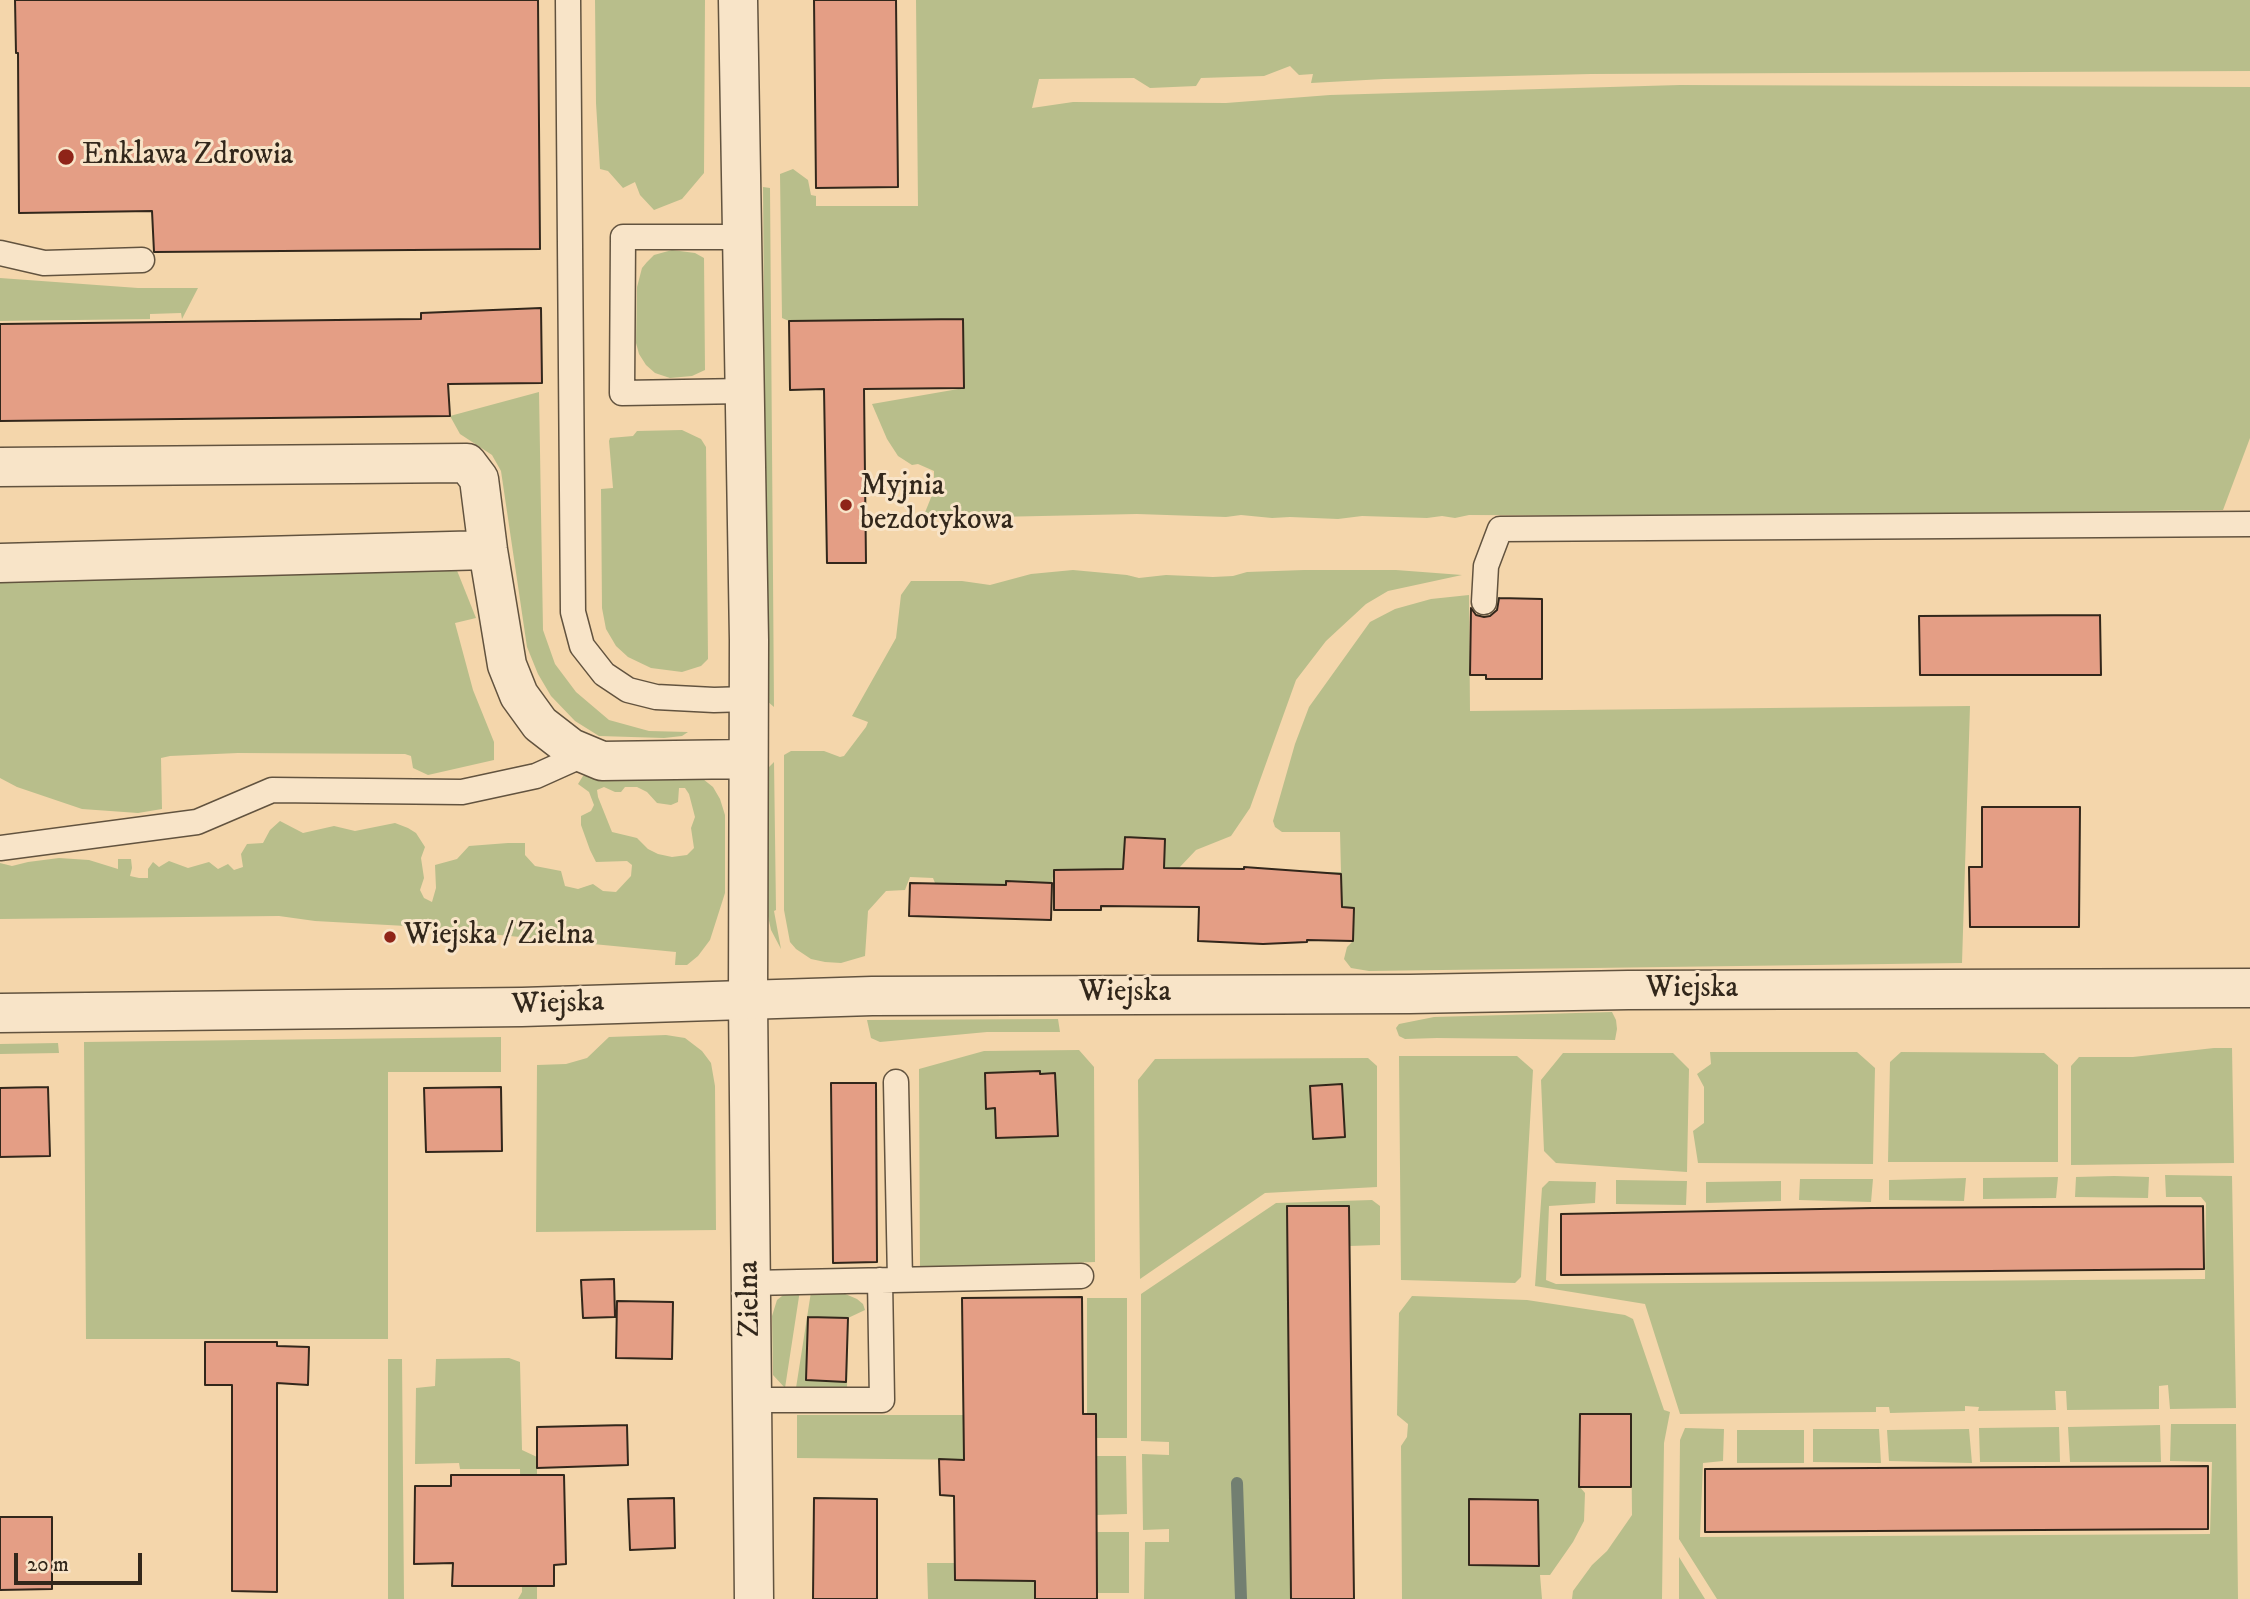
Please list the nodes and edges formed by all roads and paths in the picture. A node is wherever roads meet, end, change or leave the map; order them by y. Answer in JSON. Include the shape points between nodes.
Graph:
{"nodes":[{"id":1,"x":568,"y":0,"type":"edge"},
{"id":2,"x":738,"y":0,"type":"edge"},
{"id":3,"x":742,"y":237,"type":"junction"},
{"id":4,"x":0,"y":253,"type":"edge"},
{"id":5,"x":142,"y":260,"type":"dead end"},
{"id":6,"x":745,"y":391,"type":"junction"},
{"id":7,"x":0,"y":467,"type":"edge"},
{"id":8,"x":2250,"y":524,"type":"edge"},
{"id":9,"x":488,"y":550,"type":"junction"},
{"id":10,"x":0,"y":563,"type":"edge"},
{"id":11,"x":1484,"y":602,"type":"dead end"},
{"id":12,"x":748,"y":699,"type":"junction"},
{"id":13,"x":584,"y":754,"type":"junction"},
{"id":14,"x":748,"y":759,"type":"junction"},
{"id":15,"x":0,"y":848,"type":"edge"},
{"id":16,"x":2250,"y":988,"type":"edge"},
{"id":17,"x":748,"y":1000,"type":"junction"},
{"id":18,"x":0,"y":1013,"type":"edge"},
{"id":19,"x":896,"y":1082,"type":"dead end"},
{"id":20,"x":1081,"y":1276,"type":"dead end"},
{"id":21,"x":890,"y":1280,"type":"junction"},
{"id":22,"x":751,"y":1283,"type":"junction"},
{"id":23,"x":752,"y":1400,"type":"junction"},
{"id":24,"x":754,"y":1599,"type":"edge"}],
"edges":[{"from":1,"to":12,"type":"lane","via":[[573,612],[582,646],[604,674],[628,690],[656,697]]},
{"from":2,"to":3,"type":"street","name":"Zielna"},
{"from":3,"to":6,"type":"street","name":"Zielna"},
{"from":3,"to":6,"type":"lane","via":[[623,237],[622,393]]},
{"from":4,"to":5,"type":"lane","via":[[44,263]]},
{"from":6,"to":12,"type":"street","name":"Zielna"},
{"from":7,"to":9,"type":"street","via":[[467,463],[479,479]]},
{"from":8,"to":11,"type":"lane","via":[[1500,528],[1486,566]]},
{"from":9,"to":10,"type":"street"},
{"from":9,"to":13,"type":"street","via":[[507,665],[519,695],[540,724]]},
{"from":12,"to":14,"type":"street","name":"Zielna"},
{"from":13,"to":14,"type":"street","via":[[602,761]]},
{"from":13,"to":15,"type":"lane","via":[[536,776],[462,792],[272,790],[197,822]]},
{"from":14,"to":17,"type":"street","name":"Zielna"},
{"from":16,"to":17,"type":"street","name":"Wiejska"},
{"from":17,"to":18,"type":"street","name":"Wiejska"},
{"from":17,"to":22,"type":"street","name":"Zielna"},
{"from":19,"to":21,"type":"lane"},
{"from":20,"to":21,"type":"lane"},
{"from":21,"to":22,"type":"lane"},
{"from":21,"to":23,"type":"lane","via":[[882,1400]]},
{"from":22,"to":23,"type":"street","name":"Zielna"},
{"from":23,"to":24,"type":"street","name":"Zielna"}]}
